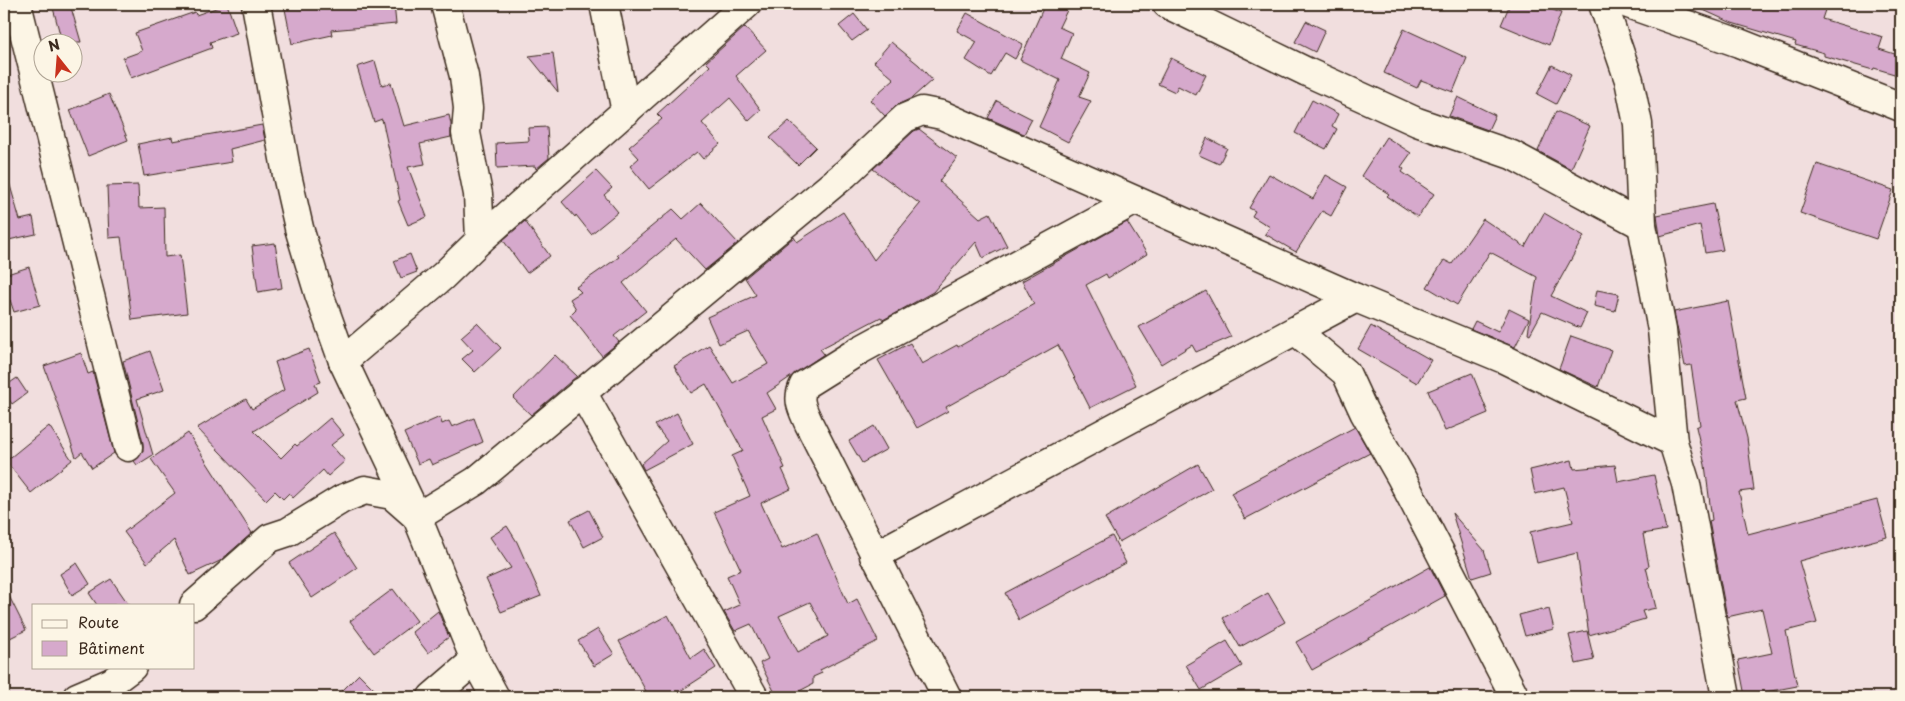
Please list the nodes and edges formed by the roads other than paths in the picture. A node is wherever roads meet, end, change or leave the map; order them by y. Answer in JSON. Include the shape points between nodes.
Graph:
{"nodes":[{"id":1,"x":17,"y":4,"type":"edge"},
{"id":2,"x":256,"y":4,"type":"edge"},
{"id":3,"x":445,"y":4,"type":"edge"},
{"id":4,"x":604,"y":4,"type":"edge"},
{"id":5,"x":748,"y":4,"type":"edge"},
{"id":6,"x":1167,"y":4,"type":"edge"},
{"id":7,"x":1603,"y":4,"type":"edge"},
{"id":8,"x":1628,"y":4,"type":"edge"},
{"id":9,"x":1901,"y":107,"type":"edge"},
{"id":10,"x":626,"y":112,"type":"junction"},
{"id":11,"x":1134,"y":201,"type":"junction"},
{"id":12,"x":1642,"y":225,"type":"junction"},
{"id":13,"x":480,"y":240,"type":"junction"},
{"id":14,"x":1356,"y":298,"type":"junction"},
{"id":15,"x":1296,"y":331,"type":"junction"},
{"id":16,"x":343,"y":361,"type":"junction"},
{"id":17,"x":582,"y":392,"type":"junction"},
{"id":18,"x":1673,"y":442,"type":"junction"},
{"id":19,"x":128,"y":447,"type":"dead end"},
{"id":20,"x":417,"y":517,"type":"junction"},
{"id":21,"x":874,"y":556,"type":"junction"},
{"id":22,"x":195,"y":604,"type":"edge"},
{"id":23,"x":475,"y":660,"type":"junction"},
{"id":24,"x":131,"y":668,"type":"edge"},
{"id":25,"x":78,"y":697,"type":"edge"},
{"id":26,"x":432,"y":697,"type":"edge"},
{"id":27,"x":495,"y":697,"type":"edge"},
{"id":28,"x":754,"y":697,"type":"edge"},
{"id":29,"x":947,"y":697,"type":"edge"},
{"id":30,"x":1515,"y":697,"type":"edge"},
{"id":31,"x":1726,"y":697,"type":"edge"}],
"edges":[{"from":1,"to":19,"type":"street"},
{"from":2,"to":16,"type":"street","via":[[299,228]]},
{"from":3,"to":13,"type":"street","via":[[464,76],[468,108],[466,133],[478,194]]},
{"from":4,"to":10,"type":"street"},
{"from":5,"to":10,"type":"street"},
{"from":6,"to":12,"type":"street","via":[[1417,122],[1512,155]]},
{"from":7,"to":12,"type":"street","via":[[1629,80],[1638,124]]},
{"from":8,"to":9,"type":"street","via":[[1739,43]]},
{"from":10,"to":13,"type":"street"},
{"from":11,"to":14,"type":"street"},
{"from":11,"to":17,"type":"street","via":[[942,115],[931,111],[916,113],[905,118],[845,174]]},
{"from":11,"to":21,"type":"street","via":[[860,350],[804,385],[799,393],[800,402]]},
{"from":12,"to":18,"type":"street","via":[[1662,330]]},
{"from":13,"to":16,"type":"street","via":[[444,276]]},
{"from":14,"to":15,"type":"street"},
{"from":14,"to":18,"type":"street","via":[[1504,358]]},
{"from":15,"to":21,"type":"street"},
{"from":15,"to":30,"type":"street","via":[[1346,373]]},
{"from":16,"to":20,"type":"street"},
{"from":17,"to":20,"type":"street","via":[[491,469]]},
{"from":17,"to":28,"type":"street"},
{"from":18,"to":31,"type":"street","via":[[1686,484]]},
{"from":20,"to":22,"type":"street","via":[[392,495],[365,490],[342,499],[288,532],[270,538]]},
{"from":20,"to":23,"type":"street"},
{"from":21,"to":29,"type":"street"},
{"from":23,"to":26,"type":"street"},
{"from":23,"to":27,"type":"street"},
{"from":24,"to":25,"type":"street","via":[[112,682]]}]}
